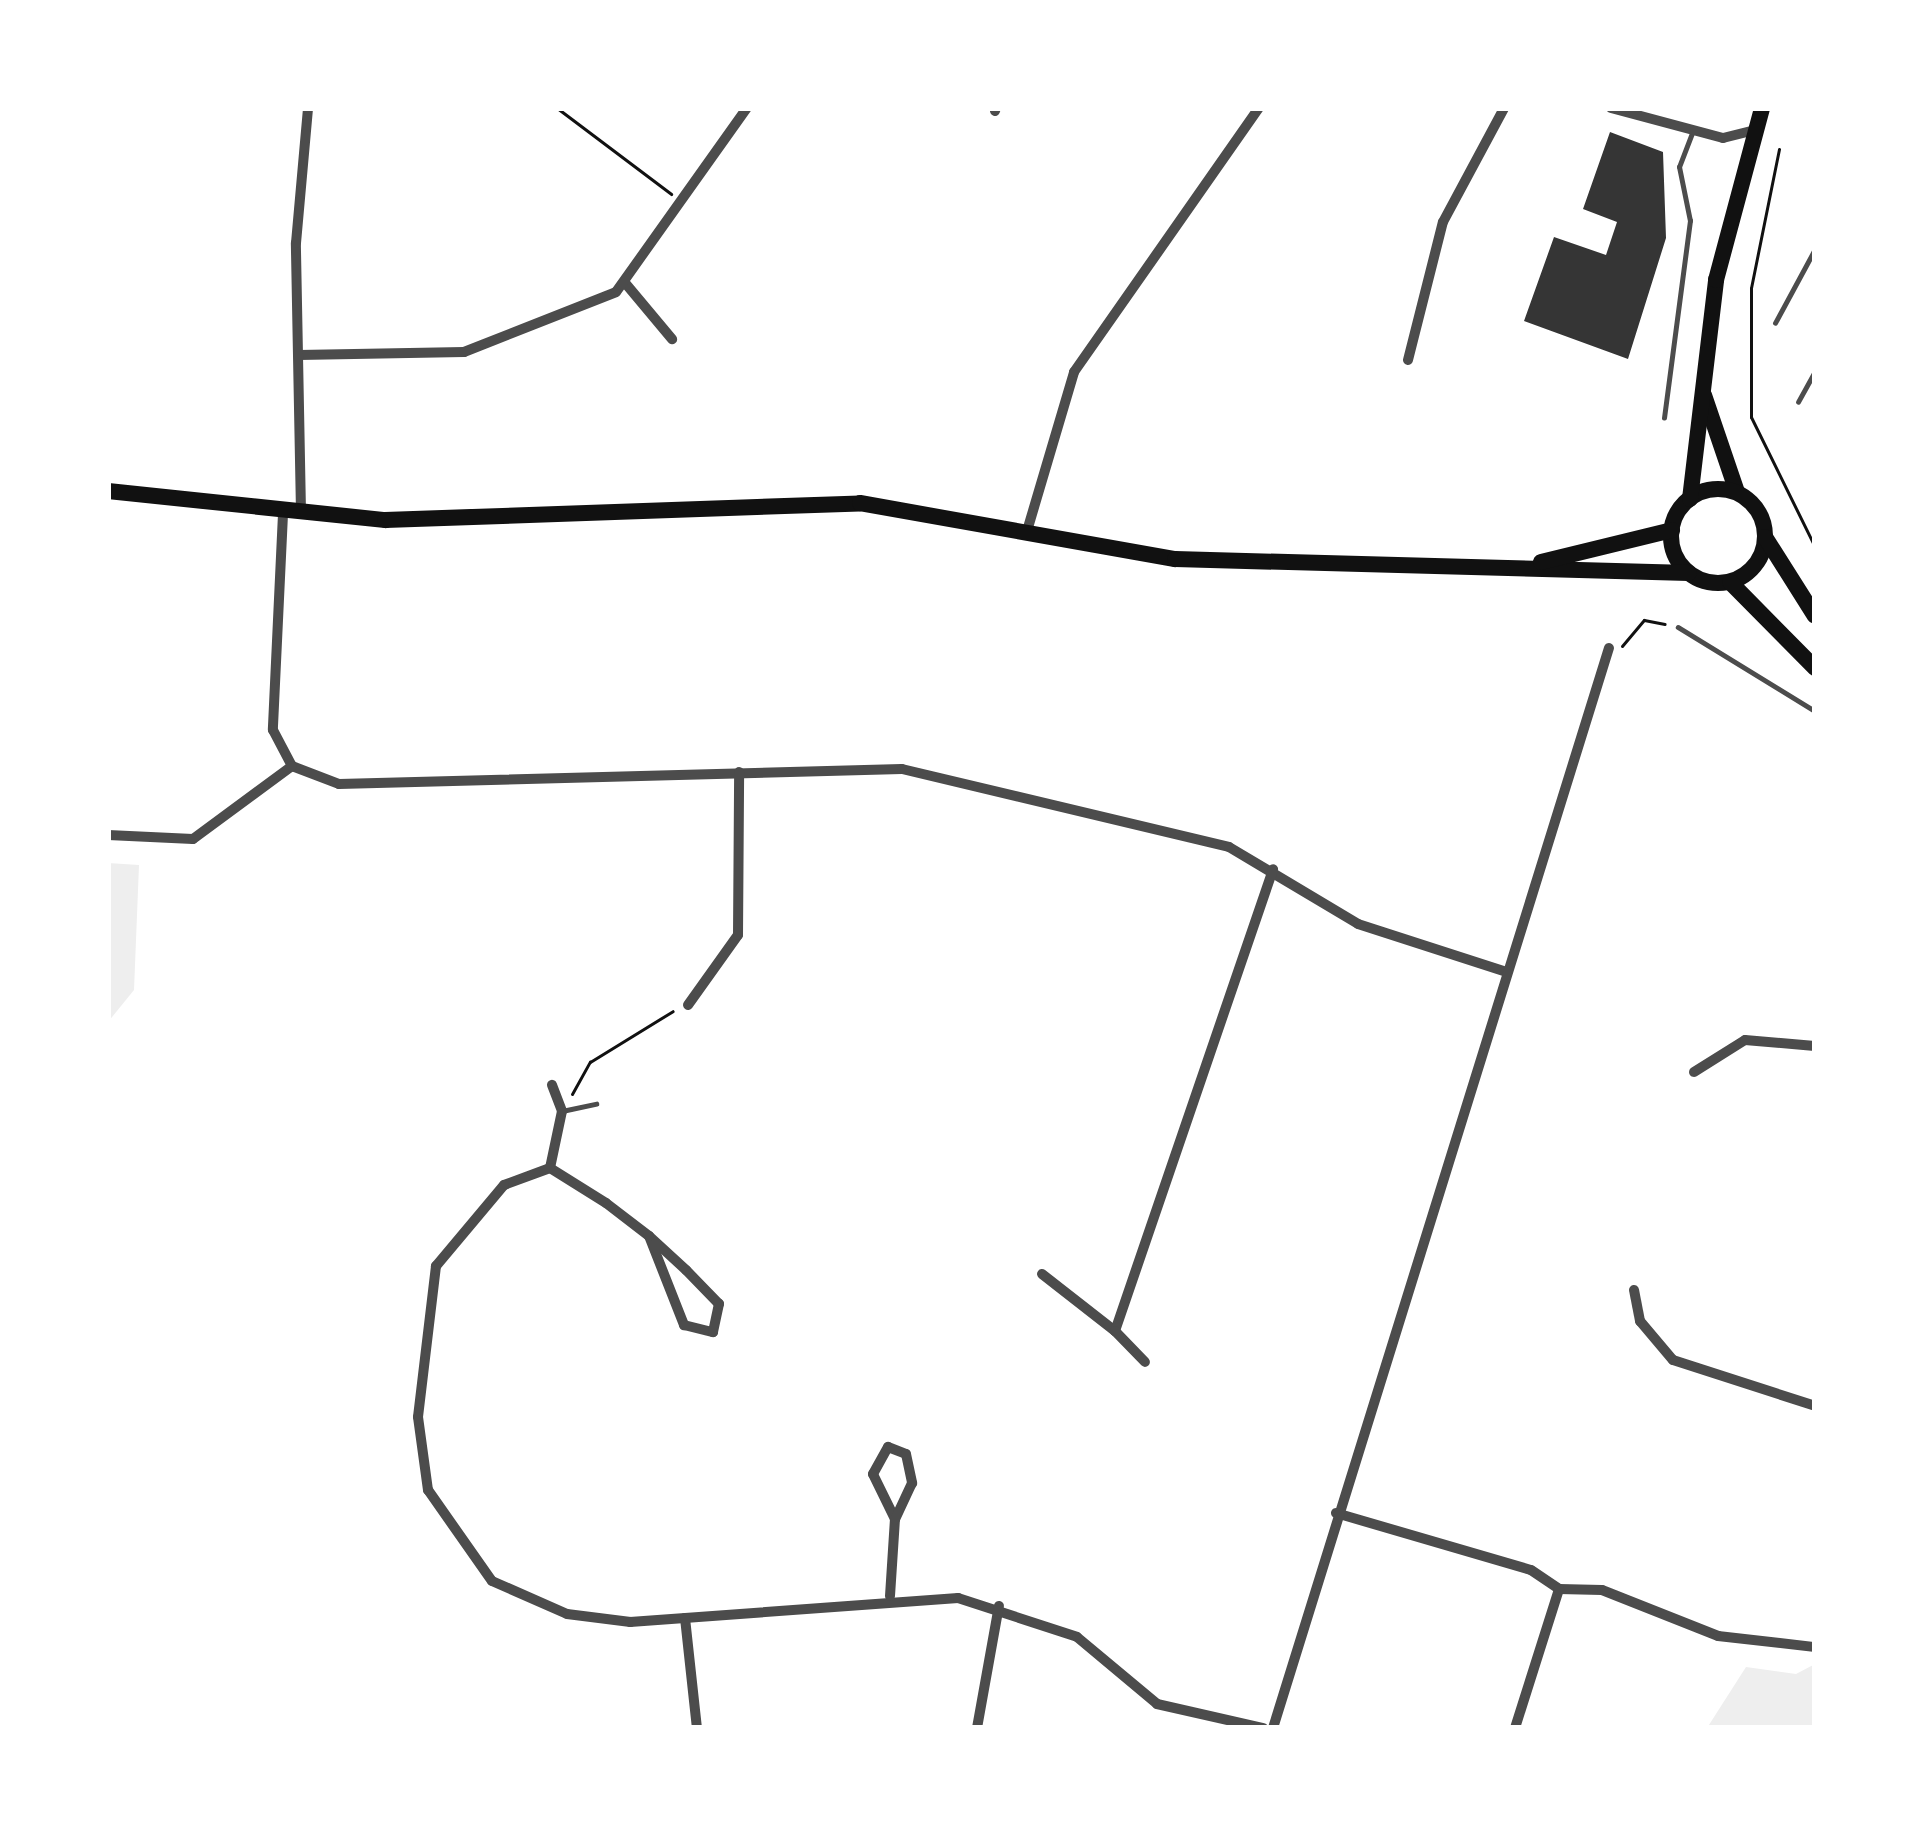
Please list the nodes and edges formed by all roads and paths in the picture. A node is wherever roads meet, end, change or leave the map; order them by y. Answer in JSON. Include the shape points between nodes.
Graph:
{"nodes":[{"id":1,"x":308,"y":108,"type":"edge"},
{"id":2,"x":557,"y":108,"type":"edge"},
{"id":3,"x":747,"y":108,"type":"edge"},
{"id":4,"x":1259,"y":108,"type":"edge"},
{"id":5,"x":1504,"y":108,"type":"edge"},
{"id":6,"x":1611,"y":108,"type":"edge"},
{"id":7,"x":1762,"y":108,"type":"edge"},
{"id":8,"x":1755,"y":130,"type":"junction"},
{"id":9,"x":1692,"y":133,"type":"junction"},
{"id":10,"x":1779,"y":149,"type":"dead end"},
{"id":11,"x":686,"y":205,"type":"junction"},
{"id":12,"x":1815,"y":249,"type":"edge"},
{"id":13,"x":626,"y":284,"type":"junction"},
{"id":14,"x":1774,"y":323,"type":"dead end"},
{"id":15,"x":672,"y":340,"type":"dead end"},
{"id":16,"x":299,"y":355,"type":"junction"},
{"id":17,"x":1408,"y":359,"type":"dead end"},
{"id":18,"x":1815,"y":371,"type":"edge"},
{"id":19,"x":1704,"y":395,"type":"junction"},
{"id":20,"x":1798,"y":402,"type":"dead end"},
{"id":21,"x":1664,"y":418,"type":"dead end"},
{"id":22,"x":108,"y":490,"type":"edge"},
{"id":23,"x":1737,"y":493,"type":"junction"},
{"id":24,"x":1690,"y":499,"type":"junction"},
{"id":25,"x":292,"y":515,"type":"junction"},
{"id":26,"x":1672,"y":530,"type":"junction"},
{"id":27,"x":1028,"y":531,"type":"junction"},
{"id":28,"x":1766,"y":537,"type":"junction"},
{"id":29,"x":1815,"y":547,"type":"edge"},
{"id":30,"x":1541,"y":562,"type":"junction"},
{"id":31,"x":1688,"y":573,"type":"junction"},
{"id":32,"x":1730,"y":582,"type":"junction"},
{"id":33,"x":1815,"y":616,"type":"edge"},
{"id":34,"x":1678,"y":628,"type":"joint"},
{"id":35,"x":1609,"y":648,"type":"joint"},
{"id":36,"x":1815,"y":668,"type":"edge"},
{"id":37,"x":1815,"y":711,"type":"edge"},
{"id":38,"x":292,"y":766,"type":"junction"},
{"id":39,"x":739,"y":772,"type":"junction"},
{"id":40,"x":108,"y":835,"type":"edge"},
{"id":41,"x":1273,"y":869,"type":"junction"},
{"id":42,"x":1507,"y":972,"type":"junction"},
{"id":43,"x":688,"y":1005,"type":"joint"},
{"id":44,"x":1815,"y":1046,"type":"edge"},
{"id":45,"x":1694,"y":1072,"type":"dead end"},
{"id":46,"x":552,"y":1085,"type":"dead end"},
{"id":47,"x":596,"y":1104,"type":"dead end"},
{"id":48,"x":562,"y":1111,"type":"junction"},
{"id":49,"x":550,"y":1168,"type":"junction"},
{"id":50,"x":649,"y":1236,"type":"junction"},
{"id":51,"x":1042,"y":1274,"type":"dead end"},
{"id":52,"x":1634,"y":1290,"type":"dead end"},
{"id":53,"x":1115,"y":1330,"type":"junction"},
{"id":54,"x":1145,"y":1362,"type":"dead end"},
{"id":55,"x":1815,"y":1406,"type":"edge"},
{"id":56,"x":1336,"y":1513,"type":"junction"},
{"id":57,"x":895,"y":1519,"type":"junction"},
{"id":58,"x":1559,"y":1589,"type":"junction"},
{"id":59,"x":890,"y":1597,"type":"junction"},
{"id":60,"x":999,"y":1606,"type":"junction"},
{"id":61,"x":685,"y":1618,"type":"junction"},
{"id":62,"x":1815,"y":1647,"type":"edge"},
{"id":63,"x":697,"y":1728,"type":"edge"},
{"id":64,"x":976,"y":1728,"type":"edge"},
{"id":65,"x":1263,"y":1728,"type":"edge"},
{"id":66,"x":1273,"y":1728,"type":"edge"},
{"id":67,"x":1515,"y":1728,"type":"edge"}],
"edges":[{"from":1,"to":16,"type":"street"},
{"from":2,"to":11,"type":"path"},
{"from":3,"to":11,"type":"street"},
{"from":4,"to":27,"type":"street","via":[[1074,372]]},
{"from":5,"to":17,"type":"street","via":[[1443,222]]},
{"from":6,"to":9,"type":"street"},
{"from":7,"to":8,"type":"main road"},
{"from":8,"to":9,"type":"street"},
{"from":8,"to":19,"type":"main road","via":[[1716,280]]},
{"from":9,"to":21,"type":"lane","via":[[1679,167],[1690,221]]},
{"from":10,"to":29,"type":"path","via":[[1751,288],[1753,439]]},
{"from":11,"to":13,"type":"street"},
{"from":12,"to":14,"type":"lane"},
{"from":13,"to":15,"type":"street"},
{"from":13,"to":16,"type":"street","via":[[464,352]]},
{"from":16,"to":25,"type":"street"},
{"from":18,"to":20,"type":"lane"},
{"from":19,"to":23,"type":"main road"},
{"from":19,"to":24,"type":"main road"},
{"from":22,"to":25,"type":"main road"},
{"from":23,"to":24,"type":"main road"},
{"from":23,"to":28,"type":"main road"},
{"from":24,"to":26,"type":"main road"},
{"from":25,"to":27,"type":"main road","via":[[860,503]]},
{"from":25,"to":38,"type":"street","via":[[273,730]]},
{"from":26,"to":30,"type":"main road"},
{"from":26,"to":31,"type":"main road"},
{"from":27,"to":30,"type":"main road","via":[[1213,561]]},
{"from":28,"to":32,"type":"main road","via":[[1755,565]]},
{"from":28,"to":33,"type":"main road"},
{"from":30,"to":31,"type":"main road","via":[[1625,578]]},
{"from":31,"to":32,"type":"main road"},
{"from":32,"to":36,"type":"main road"},
{"from":34,"to":35,"type":"path","via":[[1644,620]]},
{"from":34,"to":37,"type":"lane"},
{"from":35,"to":42,"type":"street"},
{"from":38,"to":39,"type":"street","via":[[339,784]]},
{"from":38,"to":40,"type":"street","via":[[193,839]]},
{"from":39,"to":41,"type":"street","via":[[902,769],[1229,847]]},
{"from":39,"to":43,"type":"street","via":[[738,935]]},
{"from":41,"to":42,"type":"street","via":[[1358,924]]},
{"from":41,"to":53,"type":"street"},
{"from":42,"to":56,"type":"street"},
{"from":43,"to":48,"type":"path","via":[[590,1062]]},
{"from":44,"to":45,"type":"street","via":[[1745,1040]]},
{"from":46,"to":48,"type":"street"},
{"from":47,"to":48,"type":"lane"},
{"from":48,"to":49,"type":"street"},
{"from":49,"to":50,"type":"street"},
{"from":49,"to":61,"type":"street","via":[[504,1185],[462,1222],[436,1266],[418,1418],[428,1490],[492,1581],[567,1614]]},
{"from":50,"to":50,"type":"street","via":[[719,1304],[713,1331],[684,1325]]},
{"from":51,"to":53,"type":"street"},
{"from":52,"to":55,"type":"street","via":[[1640,1321],[1673,1360]]},
{"from":53,"to":54,"type":"street"},
{"from":56,"to":58,"type":"street","via":[[1531,1570]]},
{"from":56,"to":66,"type":"street"},
{"from":57,"to":57,"type":"street","via":[[873,1474],[888,1447],[906,1454],[912,1483]]},
{"from":57,"to":59,"type":"street"},
{"from":58,"to":62,"type":"street","via":[[1602,1590],[1718,1636]]},
{"from":58,"to":67,"type":"street"},
{"from":59,"to":60,"type":"street"},
{"from":59,"to":61,"type":"street"},
{"from":60,"to":64,"type":"street"},
{"from":60,"to":65,"type":"street","via":[[1077,1637],[1157,1704]]},
{"from":61,"to":63,"type":"street"}]}
